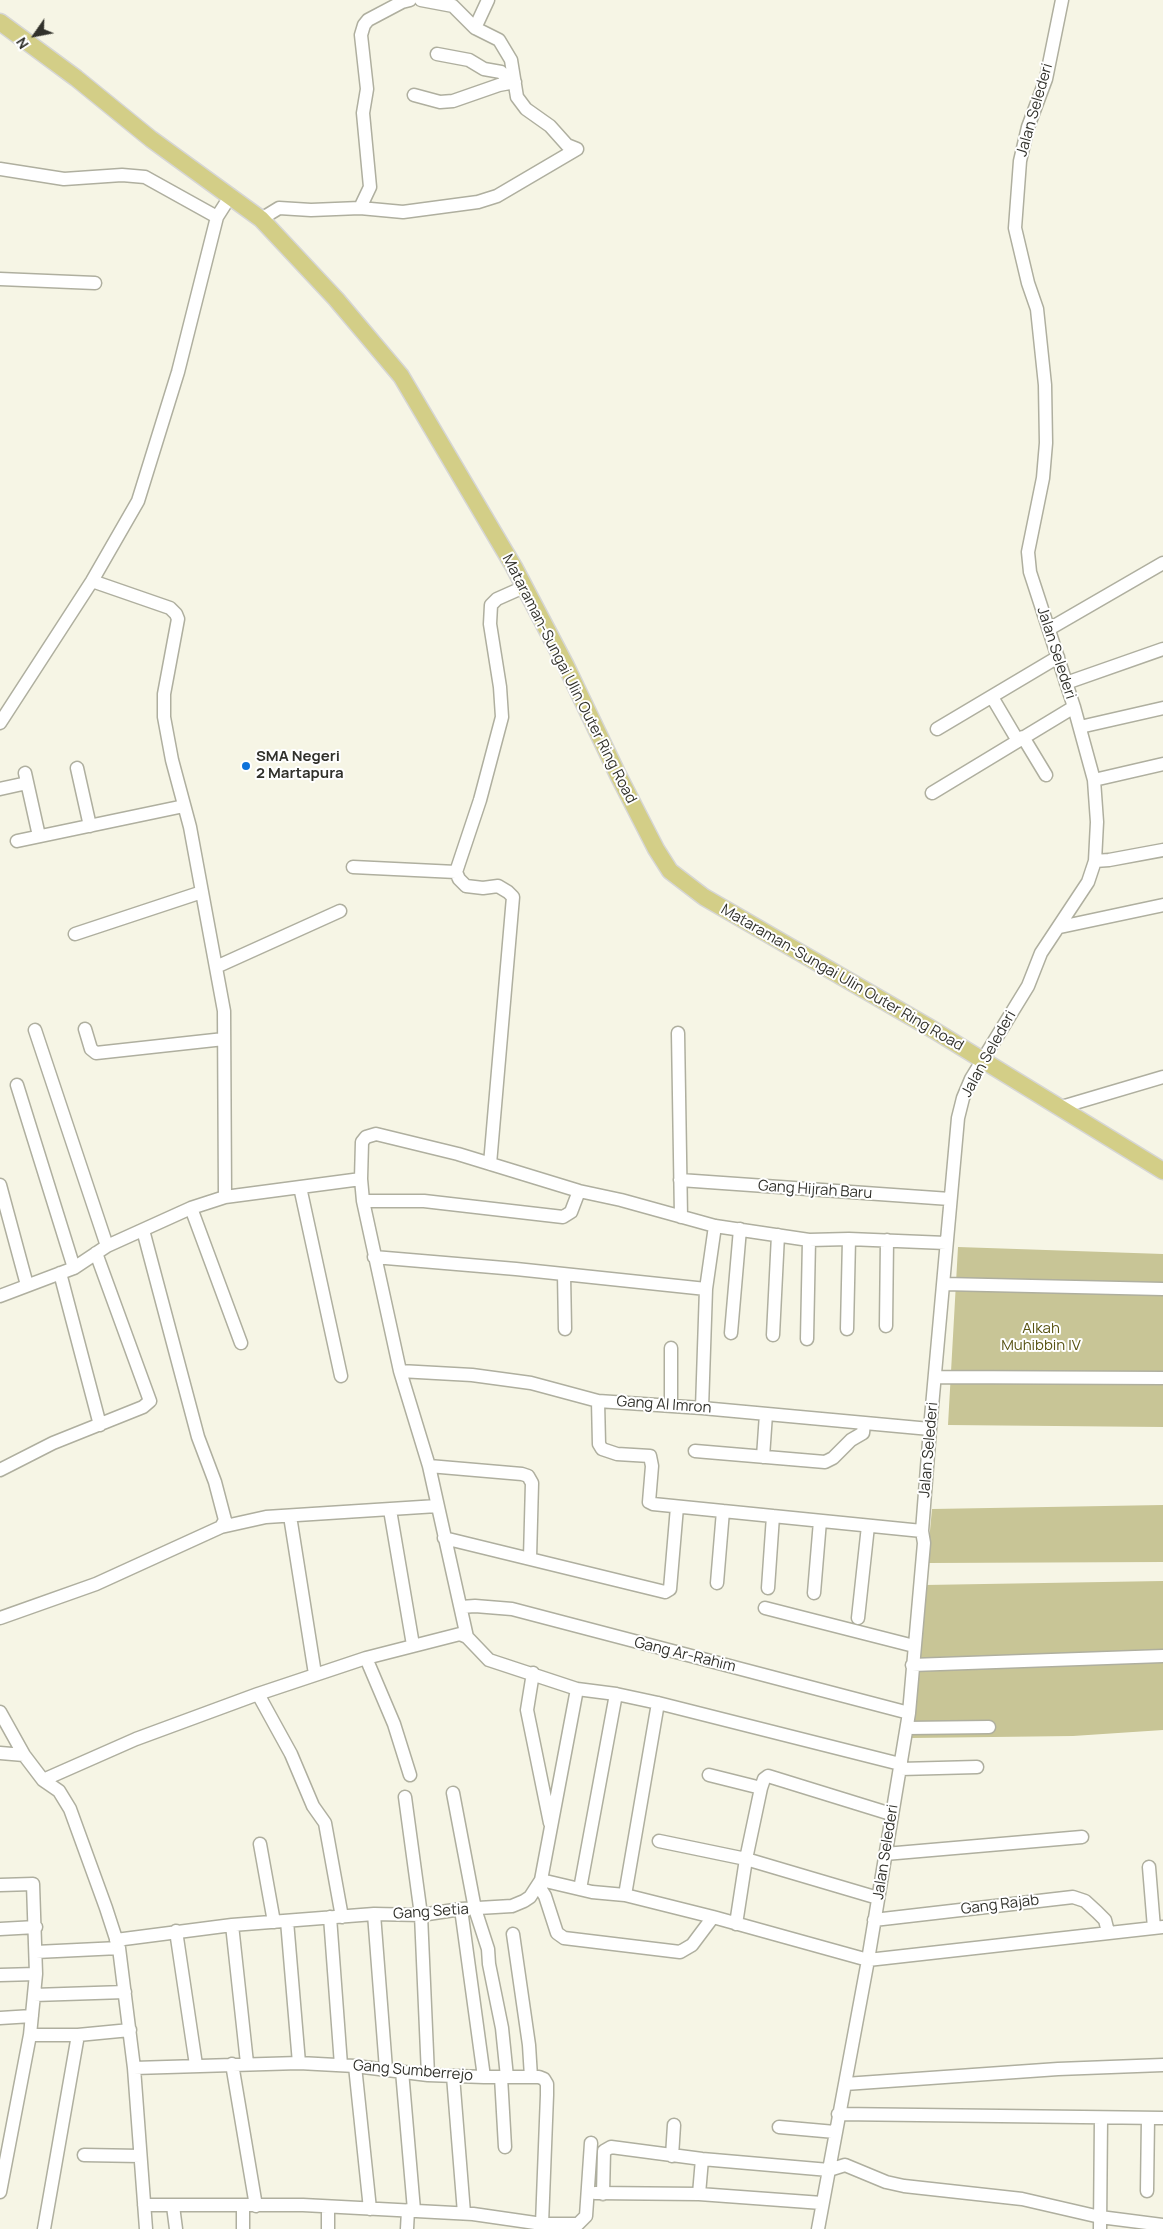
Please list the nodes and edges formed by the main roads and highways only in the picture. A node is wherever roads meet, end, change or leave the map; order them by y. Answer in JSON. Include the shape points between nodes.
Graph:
{"nodes":[{"id":1,"x":0,"y":22,"type":"edge"},
{"id":2,"x":1163,"y":1171,"type":"edge"}],
"edges":[{"from":1,"to":2,"type":"main road","name":"Mataraman-Sungai Ulin Outer Ring Road","via":[[261,219],[336,299],[401,376],[524,587],[626,792],[670,871],[704,897],[983,1060]]}]}
